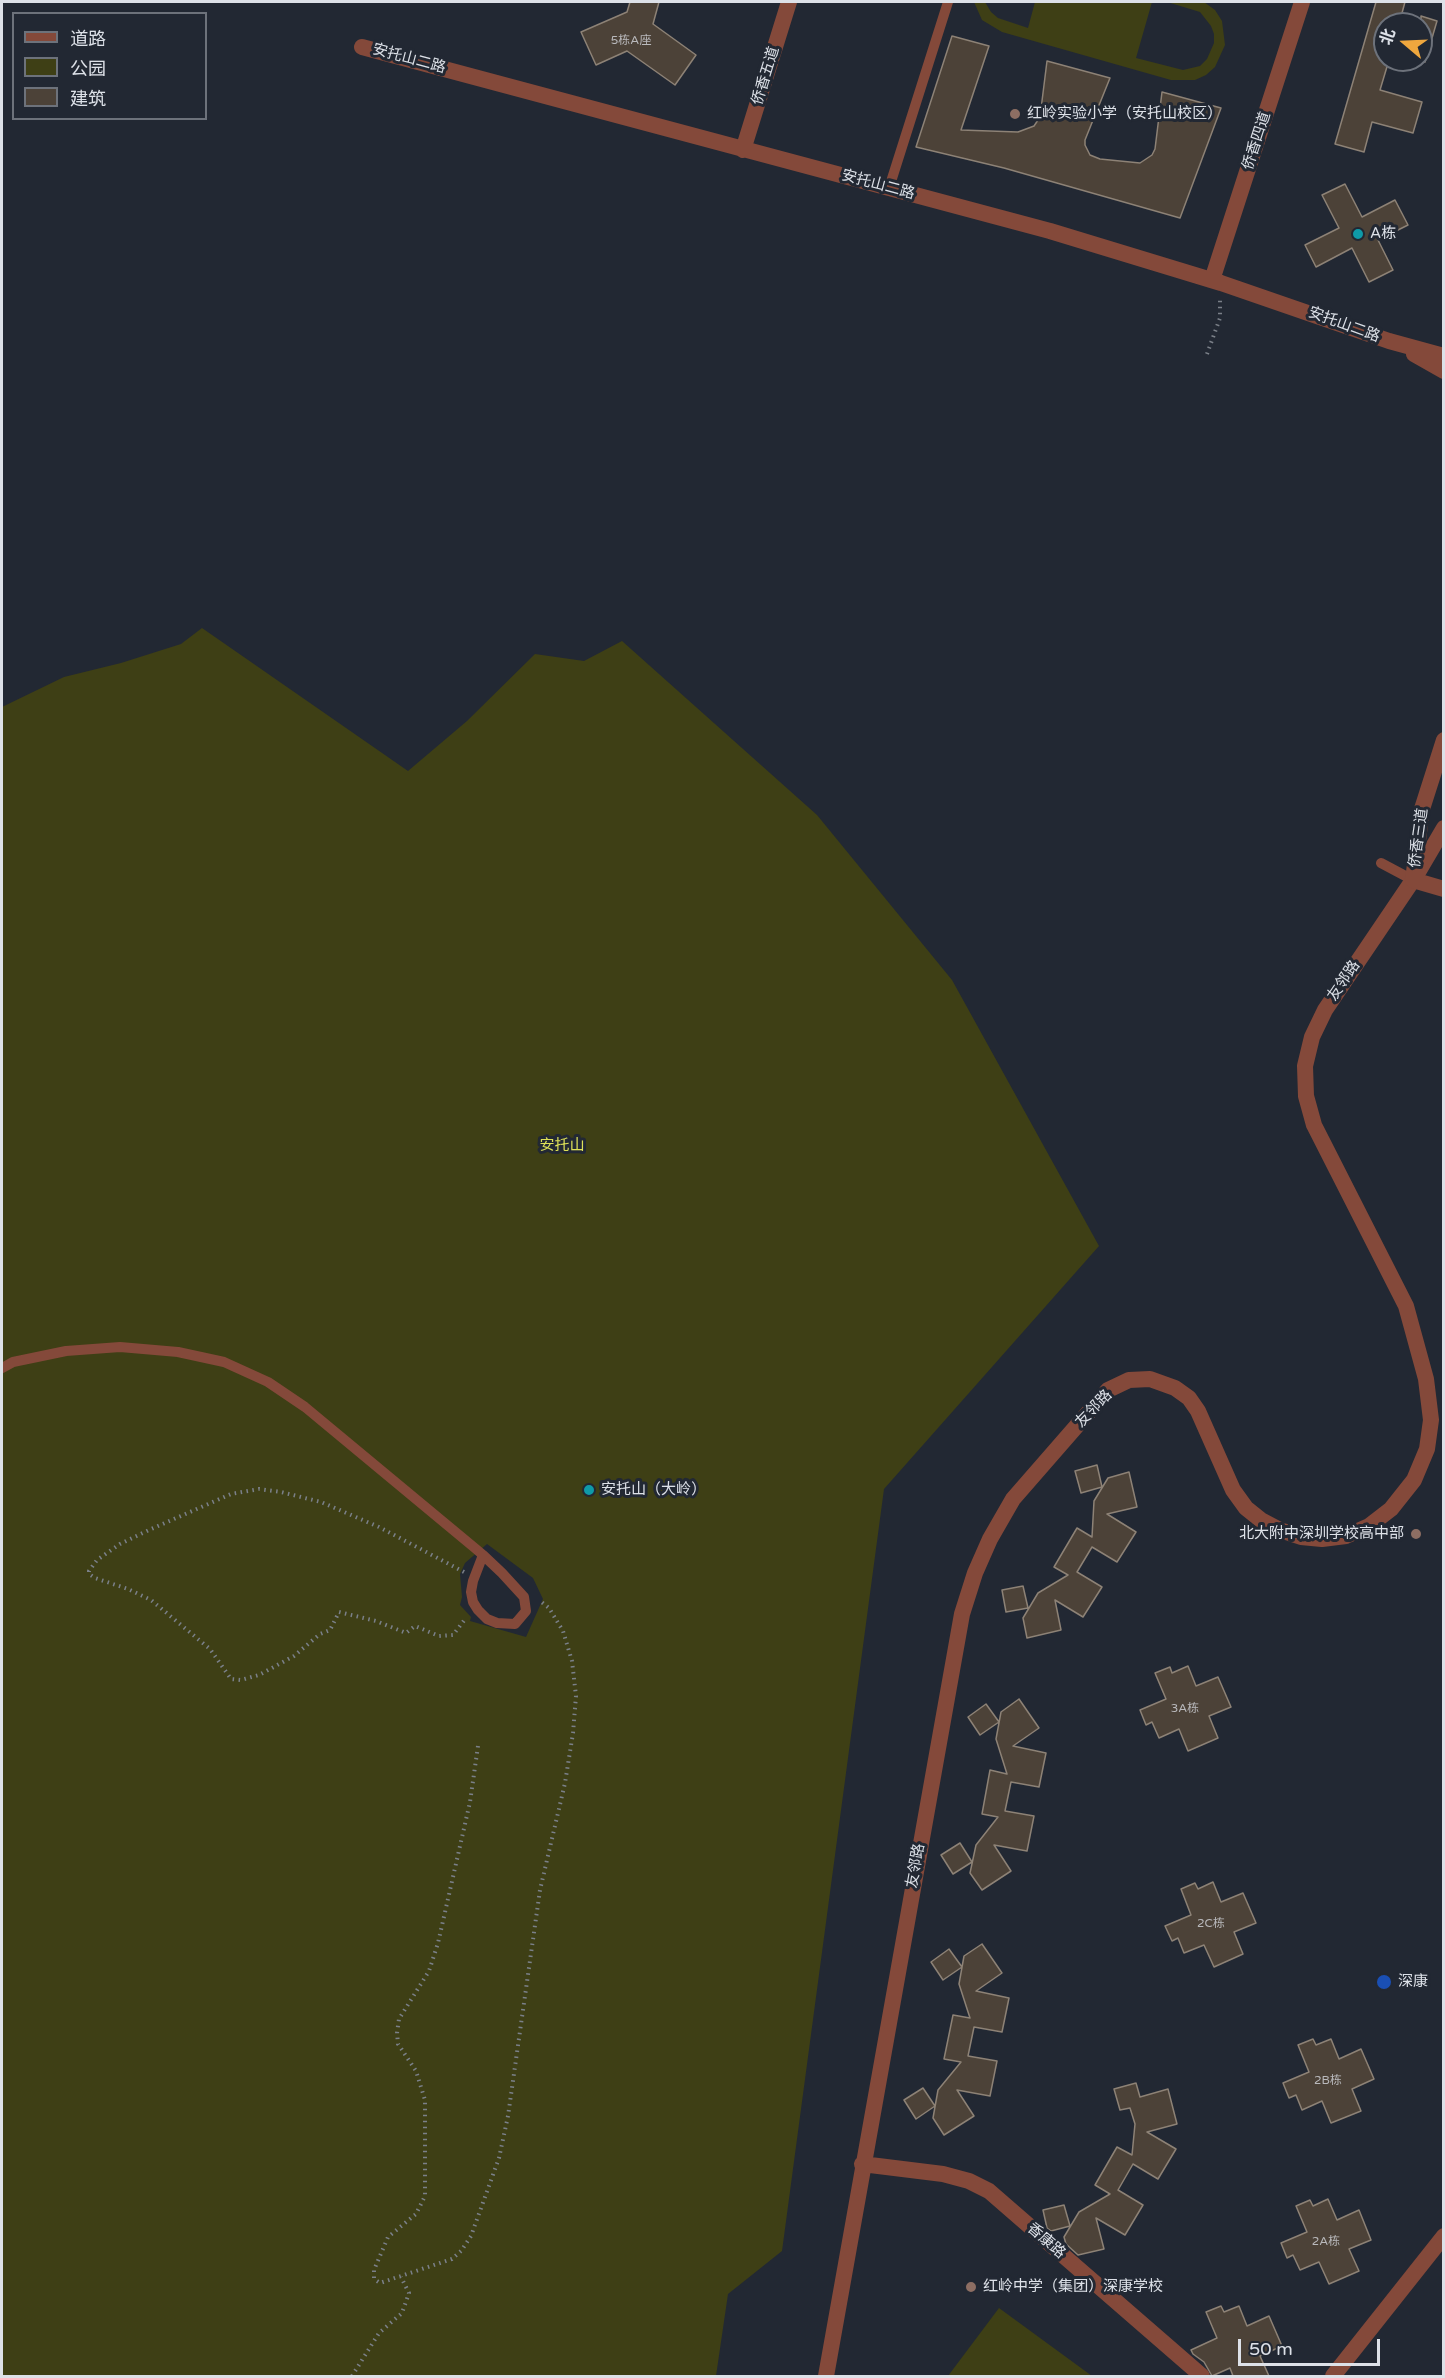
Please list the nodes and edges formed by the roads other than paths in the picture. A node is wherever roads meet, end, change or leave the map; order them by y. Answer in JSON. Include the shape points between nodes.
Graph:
{"nodes":[{"id":1,"x":789,"y":2,"type":"edge"},
{"id":2,"x":948,"y":2,"type":"edge"},
{"id":3,"x":1302,"y":2,"type":"edge"},
{"id":4,"x":362,"y":47,"type":"dead end"},
{"id":5,"x":742,"y":150,"type":"junction"},
{"id":6,"x":889,"y":188,"type":"junction"},
{"id":7,"x":1216,"y":282,"type":"junction"},
{"id":8,"x":1389,"y":341,"type":"junction"},
{"id":9,"x":1443,"y":356,"type":"edge"},
{"id":10,"x":1443,"y":371,"type":"edge"},
{"id":11,"x":1443,"y":740,"type":"edge"},
{"id":12,"x":1443,"y":828,"type":"edge"},
{"id":13,"x":1381,"y":863,"type":"dead end"},
{"id":14,"x":1413,"y":880,"type":"junction"},
{"id":15,"x":1443,"y":889,"type":"edge"},
{"id":16,"x":2,"y":1368,"type":"edge"},
{"id":17,"x":483,"y":1555,"type":"junction"},
{"id":18,"x":862,"y":2164,"type":"junction"},
{"id":19,"x":1443,"y":2236,"type":"edge"},
{"id":20,"x":826,"y":2376,"type":"edge"},
{"id":21,"x":1202,"y":2376,"type":"edge"},
{"id":22,"x":1334,"y":2376,"type":"edge"}],
"edges":[{"from":1,"to":5,"type":"street","name":"侨香五道"},
{"from":2,"to":6,"type":"lane"},
{"from":3,"to":7,"type":"street","name":"侨香四道"},
{"from":4,"to":5,"type":"street","name":"安托山二路"},
{"from":5,"to":6,"type":"street","name":"安托山二路"},
{"from":6,"to":7,"type":"street","name":"安托山二路","via":[[1050,231]]},
{"from":7,"to":8,"type":"street","name":"安托山二路"},
{"from":8,"to":9,"type":"street"},
{"from":8,"to":10,"type":"street"},
{"from":11,"to":14,"type":"street","name":"侨香三道","via":[[1422,809]]},
{"from":12,"to":14,"type":"street","name":"侨香三道"},
{"from":13,"to":14,"type":"lane"},
{"from":14,"to":15,"type":"street"},
{"from":14,"to":18,"type":"street","name":"友邻路","via":[[1325,1010],[1312,1036],[1305,1066],[1306,1096],[1314,1125],[1406,1306],[1426,1379],[1431,1420],[1427,1449],[1414,1480],[1391,1509],[1369,1526],[1346,1536],[1322,1539],[1280,1530],[1246,1508],[1233,1490],[1189,1398],[1176,1388],[1150,1379],[1129,1380],[1108,1390],[1013,1499],[990,1539],[962,1614]]},
{"from":16,"to":17,"type":"lane","via":[[66,1351],[120,1347],[178,1352],[224,1362],[268,1382],[305,1407]]},
{"from":17,"to":17,"type":"lane","via":[[471,1592],[476,1607],[487,1619],[515,1624],[526,1611],[524,1597]]},
{"from":18,"to":20,"type":"street","name":"友邻路"},
{"from":18,"to":21,"type":"street","name":"香康路","via":[[943,2174],[989,2191]]},
{"from":19,"to":22,"type":"street"}]}
